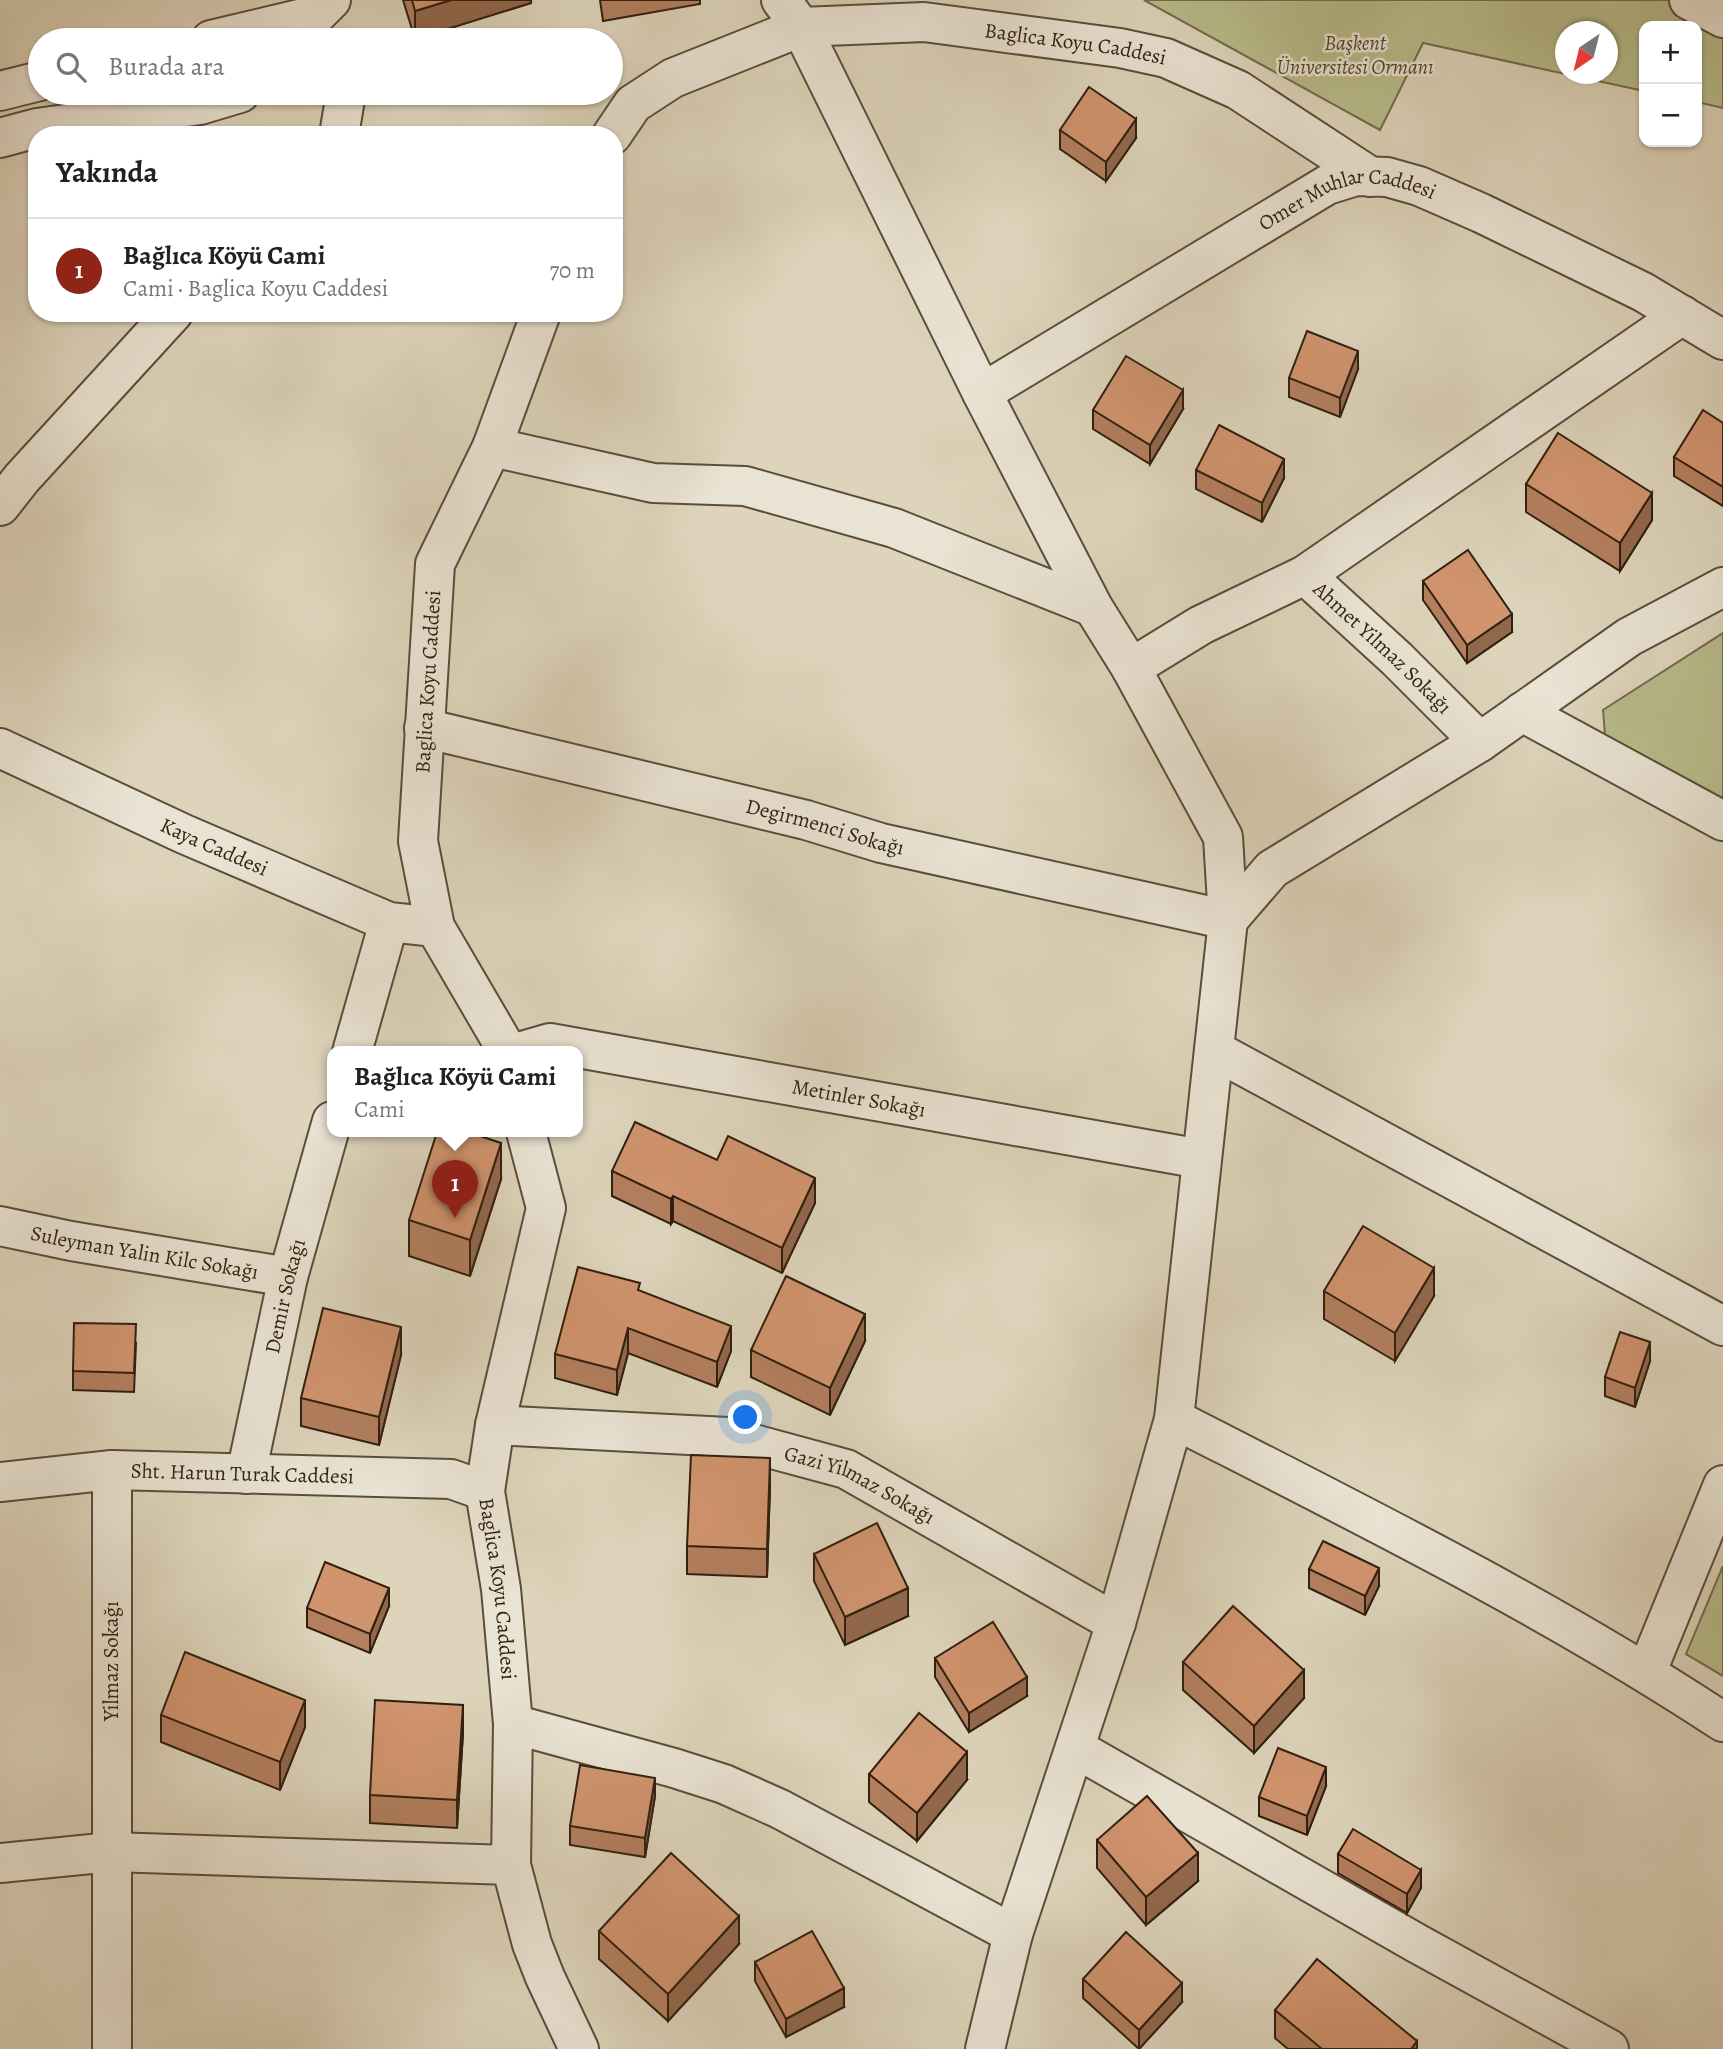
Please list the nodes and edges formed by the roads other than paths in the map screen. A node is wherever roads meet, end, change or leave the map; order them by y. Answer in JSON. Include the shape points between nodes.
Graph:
{"nodes":[{"id":1,"x":331,"y":0,"type":"edge"},
{"id":2,"x":1689,"y":0,"type":"edge"},
{"id":3,"x":797,"y":9,"type":"edge"},
{"id":4,"x":1723,"y":18,"type":"edge"},
{"id":5,"x":261,"y":28,"type":"edge"},
{"id":6,"x":28,"y":84,"type":"edge"},
{"id":7,"x":0,"y":91,"type":"edge"},
{"id":8,"x":200,"y":105,"type":"edge"},
{"id":9,"x":344,"y":105,"type":"edge"},
{"id":10,"x":51,"y":126,"type":"edge"},
{"id":11,"x":340,"y":126,"type":"edge"},
{"id":12,"x":617,"y":126,"type":"edge"},
{"id":13,"x":28,"y":130,"type":"edge"},
{"id":14,"x":0,"y":138,"type":"edge"},
{"id":15,"x":1371,"y":177,"type":"junction"},
{"id":16,"x":1682,"y":315,"type":"junction"},
{"id":17,"x":165,"y":322,"type":"edge"},
{"id":18,"x":538,"y":322,"type":"edge"},
{"id":19,"x":1723,"y":340,"type":"edge"},
{"id":20,"x":982,"y":393,"type":"junction"},
{"id":21,"x":492,"y":446,"type":"junction"},
{"id":22,"x":0,"y":506,"type":"edge"},
{"id":23,"x":1306,"y":575,"type":"junction"},
{"id":24,"x":1723,"y":587,"type":"edge"},
{"id":25,"x":1093,"y":607,"type":"junction"},
{"id":26,"x":1131,"y":668,"type":"junction"},
{"id":27,"x":1522,"y":712,"type":"junction"},
{"id":28,"x":424,"y":728,"type":"junction"},
{"id":29,"x":1480,"y":742,"type":"junction"},
{"id":30,"x":0,"y":748,"type":"edge"},
{"id":31,"x":1723,"y":821,"type":"edge"},
{"id":32,"x":1228,"y":920,"type":"junction"},
{"id":33,"x":389,"y":922,"type":"junction"},
{"id":34,"x":435,"y":927,"type":"junction"},
{"id":35,"x":354,"y":1046,"type":"edge"},
{"id":36,"x":504,"y":1046,"type":"edge"},
{"id":37,"x":538,"y":1046,"type":"edge"},
{"id":38,"x":572,"y":1046,"type":"edge"},
{"id":39,"x":583,"y":1048,"type":"edge"},
{"id":40,"x":1214,"y":1050,"type":"junction"},
{"id":41,"x":327,"y":1137,"type":"edge"},
{"id":42,"x":527,"y":1137,"type":"edge"},
{"id":43,"x":1201,"y":1159,"type":"junction"},
{"id":44,"x":0,"y":1226,"type":"edge"},
{"id":45,"x":288,"y":1277,"type":"junction"},
{"id":46,"x":1723,"y":1326,"type":"edge"},
{"id":47,"x":1174,"y":1419,"type":"junction"},
{"id":48,"x":495,"y":1425,"type":"junction"},
{"id":49,"x":112,"y":1470,"type":"junction"},
{"id":50,"x":246,"y":1474,"type":"junction"},
{"id":51,"x":0,"y":1482,"type":"edge"},
{"id":52,"x":1723,"y":1485,"type":"edge"},
{"id":53,"x":485,"y":1491,"type":"junction"},
{"id":54,"x":1116,"y":1623,"type":"junction"},
{"id":55,"x":1647,"y":1671,"type":"junction"},
{"id":56,"x":1723,"y":1722,"type":"edge"},
{"id":57,"x":513,"y":1724,"type":"junction"},
{"id":58,"x":1075,"y":1748,"type":"junction"},
{"id":59,"x":111,"y":1852,"type":"junction"},
{"id":60,"x":0,"y":1863,"type":"edge"},
{"id":61,"x":511,"y":1865,"type":"junction"},
{"id":62,"x":1013,"y":1934,"type":"junction"},
{"id":63,"x":581,"y":2047,"type":"edge"},
{"id":64,"x":112,"y":2049,"type":"edge"},
{"id":65,"x":985,"y":2049,"type":"edge"},
{"id":66,"x":1609,"y":2049,"type":"edge"}],
"edges":[{"from":1,"to":5,"type":"street","via":[[316,15]]},
{"from":2,"to":4,"type":"street"},
{"from":3,"to":12,"type":"street","name":"Baglica Koyu Caddesi","via":[[633,104]]},
{"from":3,"to":15,"type":"street","name":"Baglica Koyu Caddesi","via":[[1120,48],[1166,58],[1238,90]]},
{"from":3,"to":20,"type":"street"},
{"from":6,"to":7,"type":"street"},
{"from":8,"to":10,"type":"street"},
{"from":9,"to":11,"type":"street"},
{"from":13,"to":14,"type":"street"},
{"from":15,"to":16,"type":"street","name":"Omer Muhlar Caddesi","via":[[1419,186],[1481,213]]},
{"from":15,"to":20,"type":"street","name":"Omer Muhlar Caddesi","via":[[1356,176],[1328,185]]},
{"from":16,"to":19,"type":"street","name":"Omer Muhlar Caddesi"},
{"from":16,"to":23,"type":"street"},
{"from":17,"to":22,"type":"street"},
{"from":18,"to":21,"type":"street","name":"Baglica Koyu Caddesi"},
{"from":20,"to":25,"type":"street"},
{"from":21,"to":25,"type":"street","via":[[653,483],[745,486],[894,528]]},
{"from":21,"to":28,"type":"street","name":"Baglica Koyu Caddesi","via":[[435,564]]},
{"from":23,"to":26,"type":"street","name":"Ahmet Yilmaz Sokağı","via":[[1201,625]]},
{"from":23,"to":29,"type":"street","name":"Ahmet Yilmaz Sokağı"},
{"from":24,"to":27,"type":"street","via":[[1629,637]]},
{"from":25,"to":26,"type":"street"},
{"from":26,"to":32,"type":"street","via":[[1223,838]]},
{"from":27,"to":29,"type":"street"},
{"from":27,"to":31,"type":"street"},
{"from":28,"to":32,"type":"street","name":"Degirmenci Sokağı","via":[[806,820],[881,843]]},
{"from":28,"to":34,"type":"street","name":"Baglica Koyu Caddesi","via":[[418,841]]},
{"from":29,"to":32,"type":"street","via":[[1272,869]]},
{"from":30,"to":33,"type":"street","name":"Kaya Caddesi"},
{"from":32,"to":40,"type":"street"},
{"from":33,"to":34,"type":"street","name":"Kaya Caddesi"},
{"from":33,"to":35,"type":"street"},
{"from":34,"to":36,"type":"street","name":"Baglica Koyu Caddesi"},
{"from":37,"to":38,"type":"street","name":"Metinler Sokağı","via":[[550,1042]]},
{"from":39,"to":43,"type":"street","name":"Metinler Sokağı"},
{"from":40,"to":43,"type":"street"},
{"from":40,"to":46,"type":"street"},
{"from":41,"to":45,"type":"street","name":"Demir Sokağı"},
{"from":42,"to":48,"type":"street","name":"Baglica Koyu Caddesi","via":[[546,1208]]},
{"from":43,"to":47,"type":"street"},
{"from":44,"to":45,"type":"street","name":"Suleyman Yalin Kilc Sokağı"},
{"from":45,"to":50,"type":"street","name":"Demir Sokağı"},
{"from":47,"to":54,"type":"street"},
{"from":47,"to":55,"type":"street","via":[[1402,1535]]},
{"from":48,"to":53,"type":"street","name":"Baglica Koyu Caddesi"},
{"from":48,"to":54,"type":"street","name":"Gazi Yilmaz Sokağı","via":[[728,1437],[846,1469]]},
{"from":49,"to":50,"type":"street","name":"Sht. Harun Turak Caddesi"},
{"from":49,"to":51,"type":"street","name":"Sht. Harun Turak Caddesi"},
{"from":49,"to":59,"type":"street","name":"Yilmaz Sokağı"},
{"from":50,"to":53,"type":"street","name":"Sht. Harun Turak Caddesi","via":[[451,1479]]},
{"from":52,"to":55,"type":"street"},
{"from":53,"to":57,"type":"street","name":"Baglica Koyu Caddesi","via":[[501,1589]]},
{"from":54,"to":58,"type":"street"},
{"from":55,"to":56,"type":"street"},
{"from":57,"to":61,"type":"street","name":"Baglica Koyu Caddesi"},
{"from":57,"to":62,"type":"street","via":[[724,1784]]},
{"from":58,"to":62,"type":"street"},
{"from":58,"to":66,"type":"street"},
{"from":59,"to":60,"type":"street"},
{"from":59,"to":61,"type":"street"},
{"from":59,"to":64,"type":"street","name":"Yilmaz Sokağı"},
{"from":61,"to":63,"type":"street","name":"Baglica Koyu Caddesi","via":[[532,1944]]},
{"from":62,"to":65,"type":"street"}]}
